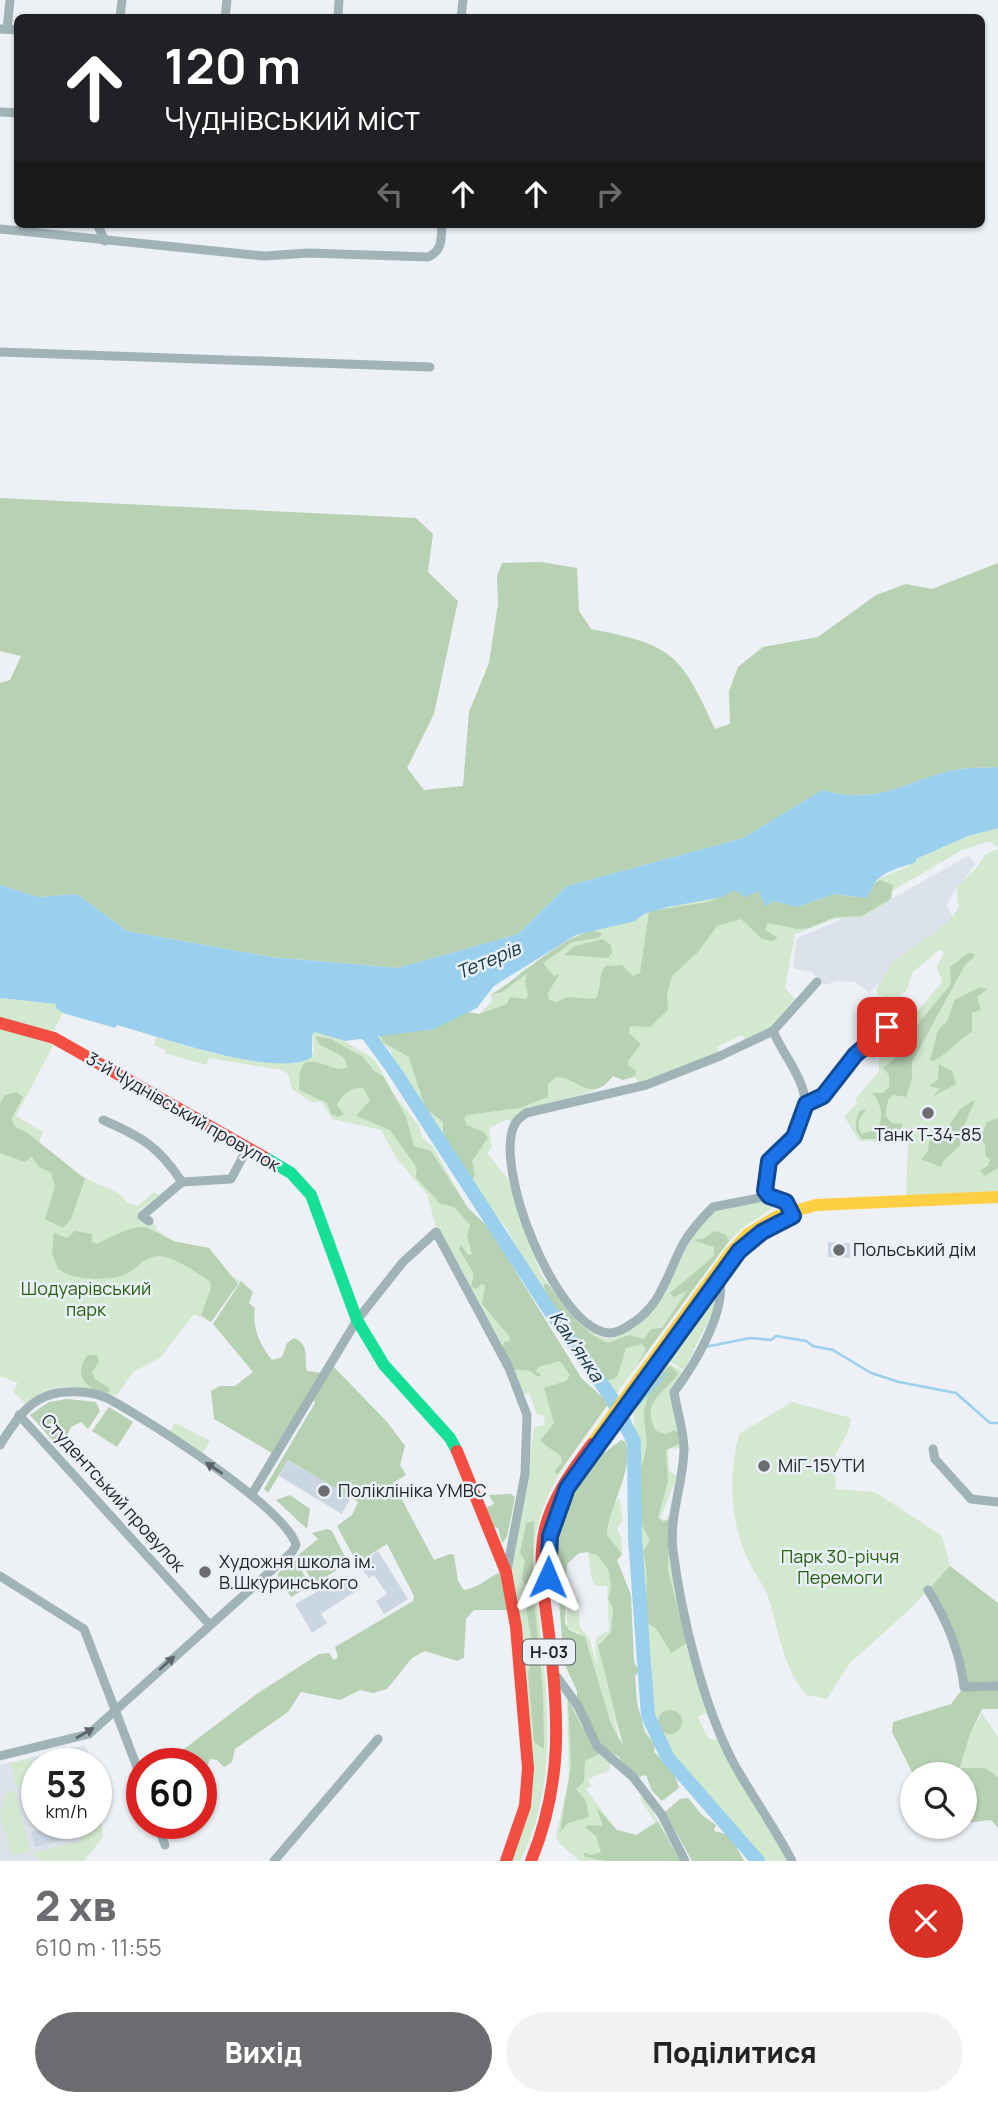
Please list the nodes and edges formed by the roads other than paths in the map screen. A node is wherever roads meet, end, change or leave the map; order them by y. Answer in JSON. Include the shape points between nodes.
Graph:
{"nodes":[{"id":1,"x":10,"y":0,"type":"edge"},
{"id":2,"x":4,"y":29,"type":"edge"},
{"id":3,"x":99,"y":228,"type":"edge"},
{"id":4,"x":442,"y":228,"type":"edge"},
{"id":5,"x":0,"y":229,"type":"edge"},
{"id":6,"x":105,"y":241,"type":"junction"},
{"id":7,"x":0,"y":352,"type":"edge"},
{"id":8,"x":430,"y":367,"type":"dead end"},
{"id":9,"x":817,"y":982,"type":"dead end"},
{"id":10,"x":902,"y":1012,"type":"dead end"},
{"id":11,"x":0,"y":1023,"type":"edge"},
{"id":12,"x":773,"y":1031,"type":"junction"},
{"id":13,"x":806,"y":1104,"type":"junction"},
{"id":14,"x":103,"y":1120,"type":"dead end"},
{"id":15,"x":248,"y":1147,"type":"junction"},
{"id":16,"x":182,"y":1182,"type":"junction"},
{"id":17,"x":769,"y":1196,"type":"junction"},
{"id":18,"x":998,"y":1197,"type":"edge"},
{"id":19,"x":998,"y":1202,"type":"edge"},
{"id":20,"x":792,"y":1213,"type":"junction"},
{"id":21,"x":149,"y":1221,"type":"dead end"},
{"id":22,"x":719,"y":1278,"type":"junction"},
{"id":23,"x":357,"y":1320,"type":"junction"},
{"id":24,"x":642,"y":1378,"type":"junction"},
{"id":25,"x":19,"y":1415,"type":"junction"},
{"id":26,"x":0,"y":1445,"type":"edge"},
{"id":27,"x":933,"y":1449,"type":"dead end"},
{"id":28,"x":589,"y":1451,"type":"junction"},
{"id":29,"x":252,"y":1494,"type":"junction"},
{"id":30,"x":998,"y":1502,"type":"edge"},
{"id":31,"x":506,"y":1572,"type":"junction"},
{"id":32,"x":0,"y":1576,"type":"edge"},
{"id":33,"x":928,"y":1590,"type":"dead end"},
{"id":34,"x":210,"y":1625,"type":"junction"},
{"id":35,"x":557,"y":1677,"type":"junction"},
{"id":36,"x":998,"y":1686,"type":"edge"},
{"id":37,"x":116,"y":1709,"type":"junction"},
{"id":38,"x":378,"y":1739,"type":"dead end"},
{"id":39,"x":130,"y":1748,"type":"edge"},
{"id":40,"x":0,"y":1756,"type":"edge"},
{"id":41,"x":163,"y":1839,"type":"edge"},
{"id":42,"x":166,"y":1845,"type":"dead end"},
{"id":43,"x":274,"y":1861,"type":"edge"},
{"id":44,"x":506,"y":1861,"type":"edge"},
{"id":45,"x":531,"y":1861,"type":"edge"},
{"id":46,"x":537,"y":1861,"type":"edge"},
{"id":47,"x":685,"y":1861,"type":"edge"},
{"id":48,"x":792,"y":1861,"type":"edge"}],
"edges":[{"from":1,"to":2,"type":"street"},
{"from":3,"to":6,"type":"street"},
{"from":4,"to":6,"type":"street","via":[[440,246],[428,257],[264,256]]},
{"from":5,"to":6,"type":"street"},
{"from":7,"to":8,"type":"street"},
{"from":9,"to":12,"type":"street"},
{"from":10,"to":13,"type":"street","via":[[855,1055],[823,1096]]},
{"from":11,"to":15,"type":"main road","name":"3-й Чуднівський провулок","via":[[54,1038]]},
{"from":12,"to":13,"type":"street","via":[[801,1079]]},
{"from":12,"to":17,"type":"street","via":[[646,1085],[526,1113],[514,1124],[510,1150],[520,1202],[548,1278],[586,1321],[610,1333],[652,1308],[682,1246],[713,1207]]},
{"from":13,"to":17,"type":"street","via":[[794,1137],[769,1161],[764,1184]]},
{"from":14,"to":16,"type":"street","via":[[147,1140]]},
{"from":15,"to":16,"type":"street","via":[[231,1179]]},
{"from":15,"to":23,"type":"main road","name":"3-й Чуднівський провулок","via":[[291,1173],[311,1195]]},
{"from":16,"to":21,"type":"street","via":[[142,1216]]},
{"from":17,"to":20,"type":"street","via":[[786,1202]]},
{"from":18,"to":20,"type":"main road","number":"Н-03","via":[[832,1204]]},
{"from":19,"to":20,"type":"main road","number":"Н-03"},
{"from":20,"to":22,"type":"main road","number":"Н-03","via":[[750,1241]]},
{"from":20,"to":24,"type":"main road","number":"Н-03","via":[[748,1234],[731,1252]]},
{"from":22,"to":24,"type":"main road","number":"Н-03"},
{"from":22,"to":48,"type":"street","via":[[721,1298],[708,1333],[689,1373],[674,1392],[684,1448],[673,1506],[673,1547],[684,1619],[722,1737]]},
{"from":23,"to":29,"type":"street"},
{"from":23,"to":31,"type":"main road","name":"3-й Чуднівський провулок","via":[[384,1365],[450,1438]]},
{"from":23,"to":31,"type":"street","via":[[403,1262],[436,1232],[509,1368],[527,1415],[525,1474]]},
{"from":24,"to":28,"type":"main road","number":"Н-03"},
{"from":25,"to":26,"type":"street"},
{"from":29,"to":25,"type":"street","one_way":true,"via":[[107,1398],[58,1393],[37,1400]]},
{"from":25,"to":34,"type":"street","name":"Студентський провулок"},
{"from":27,"to":30,"type":"street","via":[[935,1459],[971,1499]]},
{"from":28,"to":35,"type":"main road","number":"Н-03","via":[[567,1488],[550,1536],[548,1577]]},
{"from":28,"to":45,"type":"main road","number":"Н-03","via":[[562,1485],[544,1532],[542,1564],[557,1752],[550,1809]]},
{"from":29,"to":34,"type":"street","via":[[289,1532],[295,1549]]},
{"from":31,"to":44,"type":"main road","name":"3-й Чуднівський провулок","via":[[516,1627],[528,1768],[525,1806]]},
{"from":32,"to":37,"type":"street","via":[[84,1629]]},
{"from":33,"to":36,"type":"street","via":[[951,1632],[964,1687]]},
{"from":37,"to":34,"type":"street","one_way":true},
{"from":35,"to":46,"type":"main road","number":"Н-03","via":[[562,1779],[552,1824]]},
{"from":35,"to":47,"type":"street","via":[[578,1706],[597,1746],[633,1777],[662,1815]]},
{"from":37,"to":39,"type":"street"},
{"from":40,"to":37,"type":"street","one_way":true,"via":[[83,1737]]},
{"from":38,"to":43,"type":"street"},
{"from":41,"to":42,"type":"street"}]}
